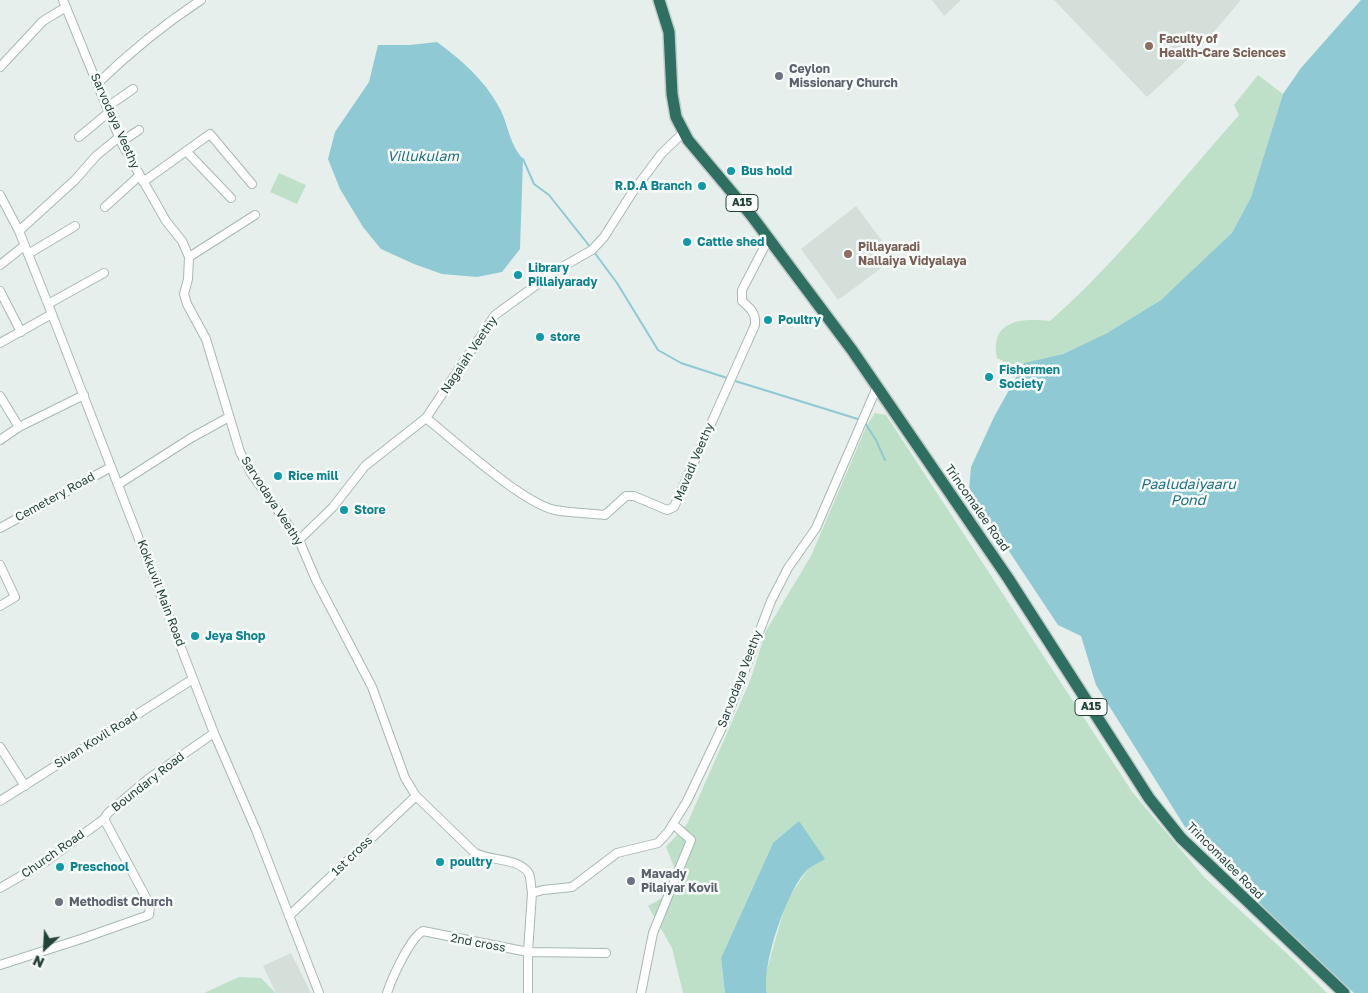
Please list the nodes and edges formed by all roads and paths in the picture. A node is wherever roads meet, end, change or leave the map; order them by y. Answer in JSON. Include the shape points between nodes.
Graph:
{"nodes":[{"id":1,"x":201,"y":0,"type":"edge"},
{"id":2,"x":659,"y":0,"type":"edge"},
{"id":3,"x":64,"y":3,"type":"edge"},
{"id":4,"x":0,"y":67,"type":"edge"},
{"id":5,"x":97,"y":84,"type":"junction"},
{"id":6,"x":133,"y":89,"type":"dead end"},
{"id":7,"x":108,"y":110,"type":"junction"},
{"id":8,"x":139,"y":130,"type":"dead end"},
{"id":9,"x":683,"y":133,"type":"junction"},
{"id":10,"x":79,"y":137,"type":"dead end"},
{"id":11,"x":120,"y":140,"type":"junction"},
{"id":12,"x":186,"y":151,"type":"junction"},
{"id":13,"x":141,"y":179,"type":"junction"},
{"id":14,"x":252,"y":184,"type":"dead end"},
{"id":15,"x":0,"y":195,"type":"edge"},
{"id":16,"x":231,"y":198,"type":"dead end"},
{"id":17,"x":105,"y":207,"type":"dead end"},
{"id":18,"x":255,"y":215,"type":"dead end"},
{"id":19,"x":75,"y":226,"type":"dead end"},
{"id":20,"x":19,"y":231,"type":"junction"},
{"id":21,"x":769,"y":238,"type":"junction"},
{"id":22,"x":24,"y":246,"type":"junction"},
{"id":23,"x":28,"y":254,"type":"junction"},
{"id":24,"x":188,"y":257,"type":"junction"},
{"id":25,"x":0,"y":265,"type":"edge"},
{"id":26,"x":104,"y":273,"type":"dead end"},
{"id":27,"x":0,"y":291,"type":"edge"},
{"id":28,"x":48,"y":304,"type":"junction"},
{"id":29,"x":52,"y":314,"type":"junction"},
{"id":30,"x":21,"y":332,"type":"junction"},
{"id":31,"x":0,"y":342,"type":"edge"},
{"id":32,"x":877,"y":387,"type":"junction"},
{"id":33,"x":84,"y":395,"type":"junction"},
{"id":34,"x":0,"y":396,"type":"edge"},
{"id":35,"x":229,"y":417,"type":"junction"},
{"id":36,"x":426,"y":418,"type":"junction"},
{"id":37,"x":19,"y":427,"type":"junction"},
{"id":38,"x":0,"y":440,"type":"edge"},
{"id":39,"x":111,"y":466,"type":"junction"},
{"id":40,"x":119,"y":484,"type":"junction"},
{"id":41,"x":0,"y":528,"type":"edge"},
{"id":42,"x":299,"y":540,"type":"junction"},
{"id":43,"x":0,"y":565,"type":"edge"},
{"id":44,"x":0,"y":606,"type":"edge"},
{"id":45,"x":193,"y":679,"type":"junction"},
{"id":46,"x":214,"y":733,"type":"junction"},
{"id":47,"x":0,"y":747,"type":"edge"},
{"id":48,"x":25,"y":786,"type":"junction"},
{"id":49,"x":416,"y":796,"type":"junction"},
{"id":50,"x":0,"y":801,"type":"edge"},
{"id":51,"x":104,"y":819,"type":"junction"},
{"id":52,"x":673,"y":824,"type":"junction"},
{"id":53,"x":0,"y":888,"type":"edge"},
{"id":54,"x":532,"y":893,"type":"junction"},
{"id":55,"x":289,"y":916,"type":"junction"},
{"id":56,"x":528,"y":952,"type":"junction"},
{"id":57,"x":606,"y":953,"type":"dead end"},
{"id":58,"x":0,"y":965,"type":"edge"},
{"id":59,"x":319,"y":993,"type":"edge"},
{"id":60,"x":387,"y":993,"type":"edge"},
{"id":61,"x":528,"y":993,"type":"edge"},
{"id":62,"x":641,"y":993,"type":"edge"},
{"id":63,"x":1344,"y":993,"type":"edge"}],
"edges":[{"from":1,"to":5,"type":"street","via":[[165,23]]},
{"from":2,"to":9,"type":"highway","name":"Trincomalee Road","number":"A15","via":[[669,32],[673,102]]},
{"from":3,"to":4,"type":"street"},
{"from":3,"to":5,"type":"street","name":"Sarvodaya Veethy"},
{"from":5,"to":7,"type":"street","name":"Sarvodaya Veethy"},
{"from":6,"to":7,"type":"street"},
{"from":7,"to":10,"type":"street"},
{"from":7,"to":11,"type":"street","name":"Sarvodaya Veethy"},
{"from":8,"to":11,"type":"street"},
{"from":9,"to":21,"type":"highway","name":"Trincomalee Road","number":"A15"},
{"from":9,"to":36,"type":"street","name":"Nagaiah Veethy","via":[[662,153],[604,238],[592,250],[557,270],[495,315]]},
{"from":11,"to":13,"type":"street","name":"Sarvodaya Veethy"},
{"from":11,"to":20,"type":"street","via":[[96,156],[76,180]]},
{"from":12,"to":13,"type":"street"},
{"from":12,"to":14,"type":"street","via":[[210,134]]},
{"from":12,"to":16,"type":"street"},
{"from":13,"to":17,"type":"street"},
{"from":13,"to":24,"type":"street","name":"Sarvodaya Veethy","via":[[182,241]]},
{"from":15,"to":20,"type":"street","name":"Kokkuvil Main Road"},
{"from":18,"to":24,"type":"street"},
{"from":19,"to":23,"type":"street"},
{"from":20,"to":22,"type":"street","name":"Kokkuvil Main Road"},
{"from":21,"to":32,"type":"highway","name":"Trincomalee Road","number":"A15"},
{"from":21,"to":36,"type":"street","name":"Mavadi Veethy","via":[[742,290],[742,301],[756,317],[755,326],[674,507],[667,510],[634,496],[626,496],[605,515],[554,510],[539,504],[502,479]]},
{"from":22,"to":23,"type":"street","name":"Kokkuvil Main Road"},
{"from":22,"to":25,"type":"street"},
{"from":23,"to":28,"type":"street","name":"Kokkuvil Main Road"},
{"from":24,"to":35,"type":"street","name":"Sarvodaya Veethy","via":[[186,304],[206,339]]},
{"from":26,"to":28,"type":"street"},
{"from":27,"to":30,"type":"street"},
{"from":28,"to":29,"type":"street","name":"Kokkuvil Main Road"},
{"from":29,"to":30,"type":"street"},
{"from":29,"to":33,"type":"street","name":"Kokkuvil Main Road"},
{"from":30,"to":31,"type":"street"},
{"from":32,"to":52,"type":"street","name":"Sarvodaya Veethy","via":[[816,528],[788,568],[771,601],[727,717],[688,801]]},
{"from":32,"to":63,"type":"highway","name":"Trincomalee Road","number":"A15","via":[[1008,578],[1149,798],[1181,838]]},
{"from":33,"to":37,"type":"street"},
{"from":33,"to":39,"type":"street","name":"Kokkuvil Main Road"},
{"from":34,"to":37,"type":"street"},
{"from":35,"to":40,"type":"street"},
{"from":35,"to":42,"type":"street","name":"Sarvodaya Veethy","via":[[240,452],[251,473]]},
{"from":36,"to":42,"type":"street","name":"Nagaiah Veethy","via":[[365,466],[333,507]]},
{"from":37,"to":38,"type":"street"},
{"from":39,"to":40,"type":"street","name":"Kokkuvil Main Road"},
{"from":39,"to":41,"type":"street","name":"Cemetery Road"},
{"from":40,"to":45,"type":"street","name":"Kokkuvil Main Road"},
{"from":42,"to":49,"type":"street","name":"Sarvodaya Veethy","via":[[316,580],[372,687],[405,778]]},
{"from":43,"to":44,"type":"street","via":[[15,597]]},
{"from":45,"to":46,"type":"street","name":"Kokkuvil Main Road"},
{"from":45,"to":48,"type":"street","name":"Sivan Kovil Road"},
{"from":46,"to":51,"type":"street","name":"Boundary Road","via":[[148,779]]},
{"from":46,"to":55,"type":"street","name":"Kokkuvil Main Road"},
{"from":47,"to":48,"type":"street"},
{"from":48,"to":50,"type":"street","name":"Sivan Kovil Road"},
{"from":49,"to":54,"type":"street","name":"Sarvodaya Veethy","via":[[475,853],[524,868],[529,874]]},
{"from":49,"to":55,"type":"street","name":"1st cross"},
{"from":51,"to":53,"type":"street","name":"Church Road","via":[[45,862]]},
{"from":51,"to":58,"type":"street","name":"Boundary Road","via":[[150,905],[149,914]]},
{"from":52,"to":54,"type":"street","name":"Sarvodaya Veethy","via":[[658,843],[617,853],[572,887]]},
{"from":52,"to":62,"type":"street","via":[[691,840],[653,933]]},
{"from":54,"to":56,"type":"street","name":"Sarvodaya Veethy"},
{"from":55,"to":59,"type":"street","name":"Kokkuvil Main Road"},
{"from":56,"to":57,"type":"street","name":"2nd cross"},
{"from":56,"to":60,"type":"street","name":"2nd cross","via":[[423,931],[411,945]]},
{"from":56,"to":61,"type":"street","name":"Sarvodaya Veethy"}]}
